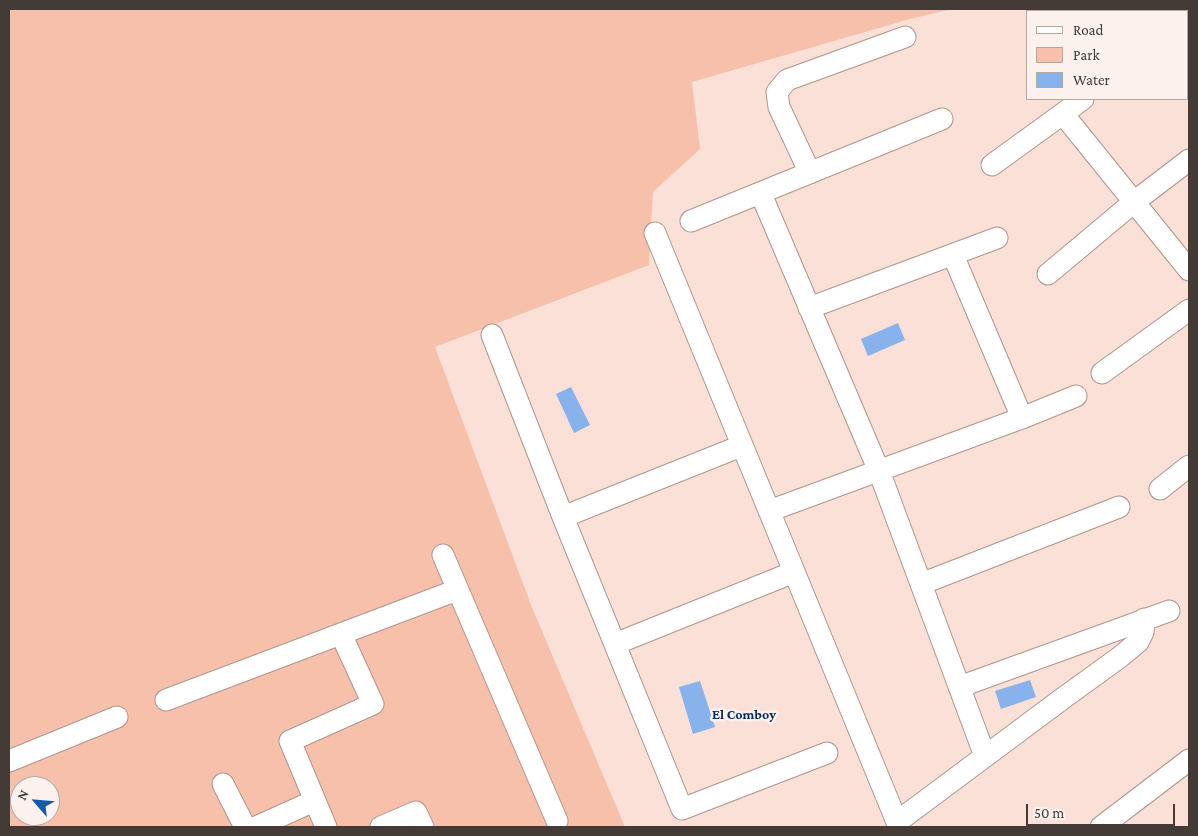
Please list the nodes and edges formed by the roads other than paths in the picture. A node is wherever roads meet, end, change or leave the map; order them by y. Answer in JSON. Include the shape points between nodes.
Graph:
{"nodes":[{"id":1,"x":905,"y":37,"type":"dead end"},
{"id":2,"x":1082,"y":100,"type":"edge"},
{"id":3,"x":1063,"y":114,"type":"junction"},
{"id":4,"x":942,"y":119,"type":"dead end"},
{"id":5,"x":1189,"y":160,"type":"edge"},
{"id":6,"x":992,"y":165,"type":"dead end"},
{"id":7,"x":810,"y":173,"type":"junction"},
{"id":8,"x":760,"y":194,"type":"junction"},
{"id":9,"x":1134,"y":202,"type":"junction"},
{"id":10,"x":691,"y":221,"type":"dead end"},
{"id":11,"x":654,"y":233,"type":"dead end"},
{"id":12,"x":997,"y":238,"type":"dead end"},
{"id":13,"x":953,"y":255,"type":"junction"},
{"id":14,"x":1189,"y":270,"type":"edge"},
{"id":15,"x":1048,"y":274,"type":"dead end"},
{"id":16,"x":809,"y":308,"type":"junction"},
{"id":17,"x":1189,"y":310,"type":"edge"},
{"id":18,"x":492,"y":335,"type":"dead end"},
{"id":19,"x":1102,"y":373,"type":"dead end"},
{"id":20,"x":1076,"y":396,"type":"dead end"},
{"id":21,"x":1022,"y":418,"type":"junction"},
{"id":22,"x":741,"y":446,"type":"junction"},
{"id":23,"x":1188,"y":469,"type":"edge"},
{"id":24,"x":879,"y":471,"type":"junction"},
{"id":25,"x":1160,"y":489,"type":"dead end"},
{"id":26,"x":1119,"y":507,"type":"dead end"},
{"id":27,"x":769,"y":511,"type":"junction"},
{"id":28,"x":563,"y":517,"type":"junction"},
{"id":29,"x":443,"y":555,"type":"dead end"},
{"id":30,"x":794,"y":572,"type":"junction"},
{"id":31,"x":921,"y":584,"type":"junction"},
{"id":32,"x":457,"y":590,"type":"junction"},
{"id":33,"x":1169,"y":611,"type":"dead end"},
{"id":34,"x":1144,"y":619,"type":"junction"},
{"id":35,"x":342,"y":634,"type":"junction"},
{"id":36,"x":615,"y":644,"type":"junction"},
{"id":37,"x":959,"y":687,"type":"junction"},
{"id":38,"x":166,"y":700,"type":"dead end"},
{"id":39,"x":118,"y":718,"type":"dead end"},
{"id":40,"x":826,"y":753,"type":"dead end"},
{"id":41,"x":985,"y":756,"type":"junction"},
{"id":42,"x":1189,"y":760,"type":"edge"},
{"id":43,"x":9,"y":761,"type":"edge"},
{"id":44,"x":223,"y":784,"type":"dead end"},
{"id":45,"x":314,"y":801,"type":"junction"},
{"id":46,"x":557,"y":821,"type":"dead end"},
{"id":47,"x":898,"y":825,"type":"edge"},
{"id":48,"x":245,"y":827,"type":"edge"},
{"id":49,"x":256,"y":827,"type":"edge"},
{"id":50,"x":326,"y":827,"type":"edge"},
{"id":51,"x":382,"y":827,"type":"edge"},
{"id":52,"x":423,"y":827,"type":"edge"},
{"id":53,"x":1101,"y":827,"type":"edge"}],
"edges":[{"from":1,"to":7,"type":"street","via":[[786,80],[777,92],[779,107]]},
{"from":2,"to":3,"type":"street"},
{"from":3,"to":6,"type":"street"},
{"from":3,"to":9,"type":"street"},
{"from":4,"to":7,"type":"street"},
{"from":5,"to":9,"type":"street"},
{"from":7,"to":8,"type":"street"},
{"from":8,"to":10,"type":"street"},
{"from":8,"to":16,"type":"street"},
{"from":9,"to":14,"type":"street"},
{"from":9,"to":15,"type":"street"},
{"from":11,"to":22,"type":"street"},
{"from":12,"to":13,"type":"street"},
{"from":13,"to":16,"type":"street"},
{"from":13,"to":21,"type":"street"},
{"from":16,"to":24,"type":"street"},
{"from":17,"to":19,"type":"street"},
{"from":18,"to":28,"type":"street"},
{"from":20,"to":21,"type":"street"},
{"from":21,"to":24,"type":"street"},
{"from":22,"to":27,"type":"street"},
{"from":22,"to":28,"type":"street"},
{"from":23,"to":25,"type":"street"},
{"from":24,"to":27,"type":"street"},
{"from":24,"to":31,"type":"street"},
{"from":26,"to":31,"type":"street"},
{"from":27,"to":30,"type":"street"},
{"from":28,"to":36,"type":"street"},
{"from":29,"to":32,"type":"street"},
{"from":30,"to":36,"type":"street"},
{"from":30,"to":47,"type":"street"},
{"from":31,"to":37,"type":"street"},
{"from":32,"to":35,"type":"street"},
{"from":32,"to":46,"type":"street"},
{"from":33,"to":34,"type":"street"},
{"from":34,"to":37,"type":"street"},
{"from":34,"to":41,"type":"street","via":[[1138,642]]},
{"from":35,"to":38,"type":"street"},
{"from":35,"to":45,"type":"street","via":[[373,704],[290,741]]},
{"from":36,"to":40,"type":"street","via":[[682,809]]},
{"from":37,"to":41,"type":"street"},
{"from":39,"to":43,"type":"street"},
{"from":41,"to":47,"type":"street"},
{"from":42,"to":53,"type":"street"},
{"from":44,"to":48,"type":"street"},
{"from":45,"to":49,"type":"street"},
{"from":45,"to":50,"type":"street"},
{"from":51,"to":52,"type":"street","via":[[416,812]]}]}
